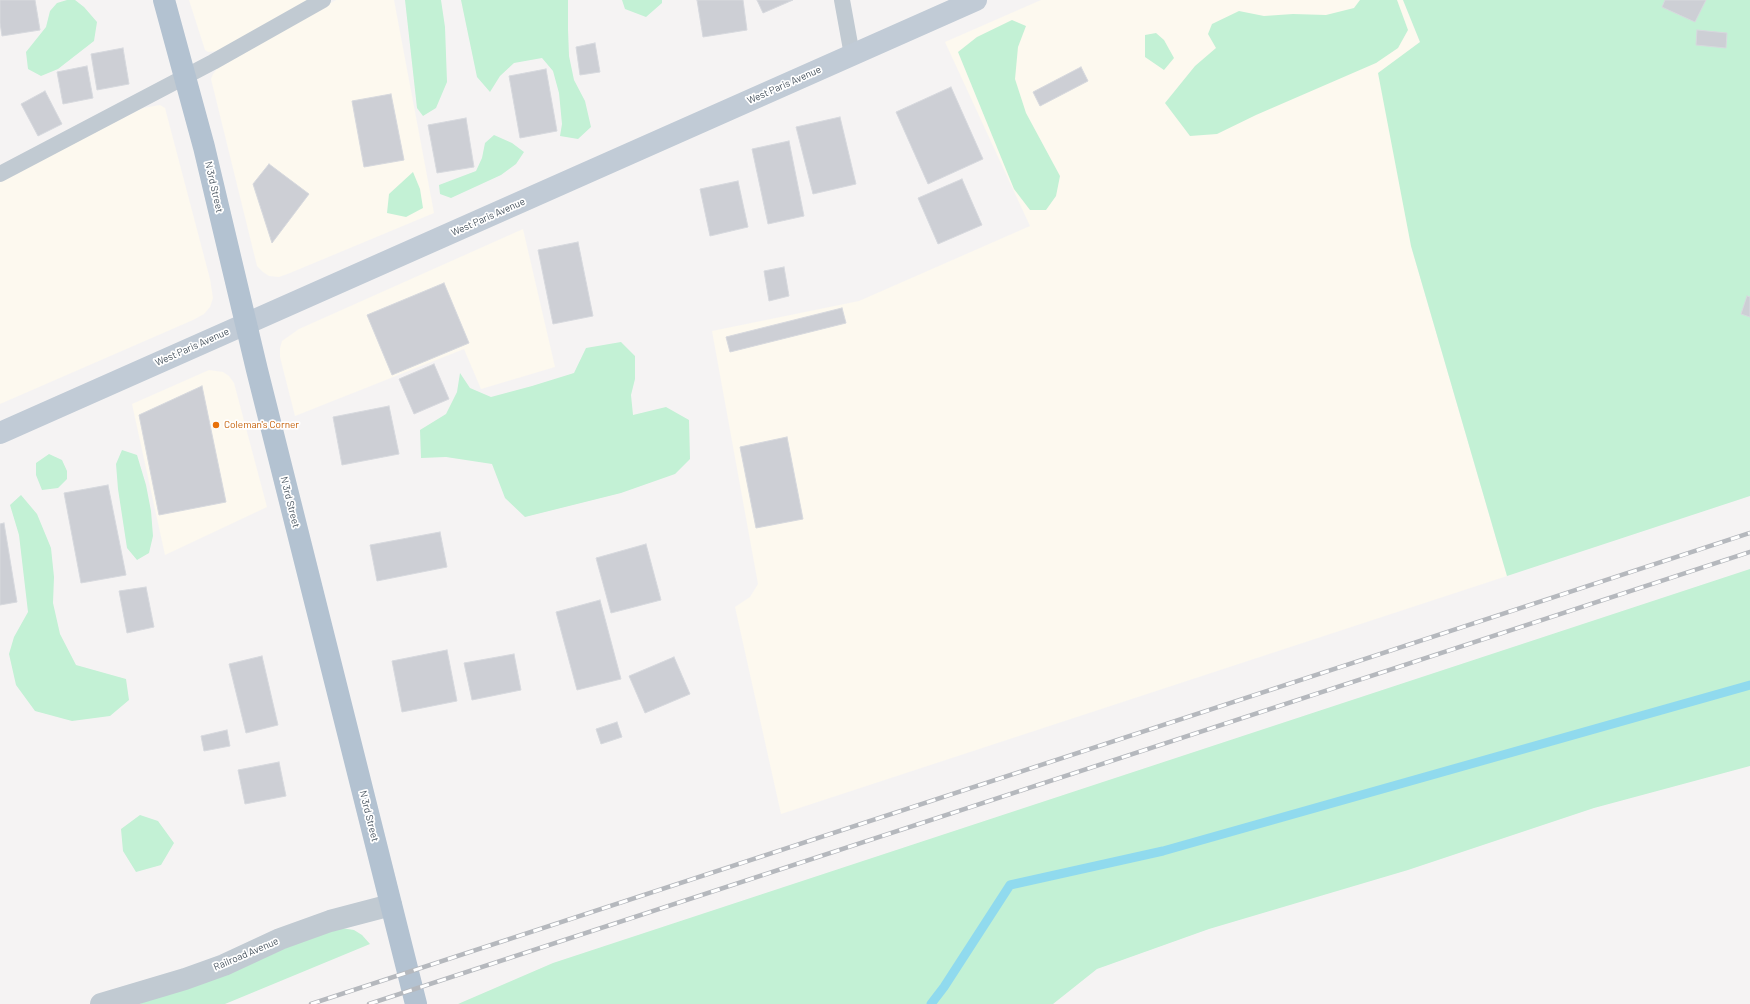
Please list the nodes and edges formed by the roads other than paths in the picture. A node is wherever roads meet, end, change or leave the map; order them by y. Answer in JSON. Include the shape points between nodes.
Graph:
{"nodes":[{"id":1,"x":164,"y":0,"type":"edge"},
{"id":2,"x":323,"y":0,"type":"edge"},
{"id":3,"x":842,"y":0,"type":"edge"},
{"id":4,"x":976,"y":0,"type":"edge"},
{"id":5,"x":852,"y":55,"type":"junction"},
{"id":6,"x":185,"y":77,"type":"junction"},
{"id":7,"x":0,"y":174,"type":"edge"},
{"id":8,"x":246,"y":323,"type":"junction"},
{"id":9,"x":0,"y":433,"type":"edge"},
{"id":10,"x":391,"y":905,"type":"junction"},
{"id":11,"x":101,"y":1004,"type":"edge"},
{"id":12,"x":416,"y":1004,"type":"edge"}],
"edges":[{"from":1,"to":6,"type":"main road","name":"N 3rd Street"},
{"from":2,"to":6,"type":"lane"},
{"from":3,"to":5,"type":"lane"},
{"from":4,"to":5,"type":"main road","name":"West Paris Avenue"},
{"from":5,"to":8,"type":"main road","name":"West Paris Avenue"},
{"from":6,"to":7,"type":"lane"},
{"from":6,"to":8,"type":"main road","name":"N 3rd Street"},
{"from":8,"to":9,"type":"main road","name":"West Paris Avenue"},
{"from":8,"to":10,"type":"main road","name":"N 3rd Street"},
{"from":10,"to":11,"type":"street","name":"Railroad Avenue","via":[[330,921],[280,939],[224,965]]},
{"from":10,"to":12,"type":"main road","name":"N 3rd Street"}]}
